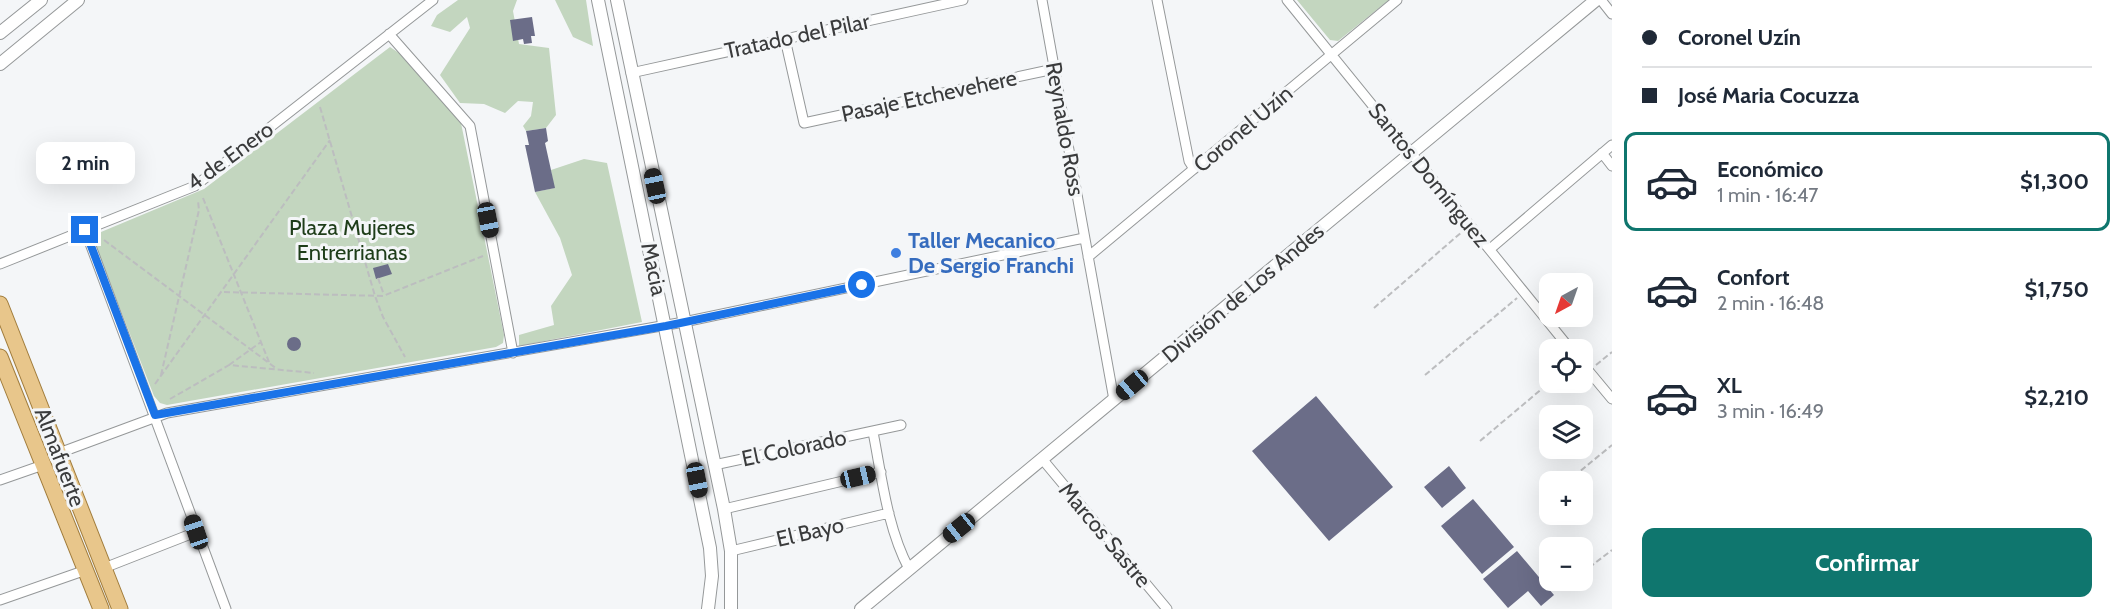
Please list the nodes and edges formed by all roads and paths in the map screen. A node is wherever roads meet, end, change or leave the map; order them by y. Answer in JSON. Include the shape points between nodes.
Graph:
{"nodes":[{"id":1,"x":41,"y":0,"type":"edge"},
{"id":2,"x":78,"y":0,"type":"edge"},
{"id":3,"x":433,"y":0,"type":"edge"},
{"id":4,"x":598,"y":0,"type":"edge"},
{"id":5,"x":617,"y":0,"type":"edge"},
{"id":6,"x":963,"y":0,"type":"edge"},
{"id":7,"x":1042,"y":0,"type":"edge"},
{"id":8,"x":1158,"y":0,"type":"edge"},
{"id":9,"x":1287,"y":0,"type":"edge"},
{"id":10,"x":1397,"y":0,"type":"edge"},
{"id":11,"x":1596,"y":0,"type":"edge"},
{"id":12,"x":1601,"y":0,"type":"edge"},
{"id":13,"x":1612,"y":14,"type":"edge"},
{"id":14,"x":0,"y":33,"type":"edge"},
{"id":15,"x":389,"y":34,"type":"junction"},
{"id":16,"x":785,"y":39,"type":"junction"},
{"id":17,"x":1332,"y":55,"type":"junction"},
{"id":18,"x":0,"y":64,"type":"edge"},
{"id":19,"x":1054,"y":69,"type":"junction"},
{"id":20,"x":631,"y":73,"type":"junction"},
{"id":21,"x":320,"y":107,"type":"dead end"},
{"id":22,"x":330,"y":140,"type":"junction"},
{"id":23,"x":1612,"y":145,"type":"edge"},
{"id":24,"x":1412,"y":153,"type":"junction"},
{"id":25,"x":1602,"y":153,"type":"junction"},
{"id":26,"x":1612,"y":166,"type":"edge"},
{"id":27,"x":1194,"y":169,"type":"junction"},
{"id":28,"x":203,"y":198,"type":"dead end"},
{"id":29,"x":198,"y":201,"type":"dead end"},
{"id":30,"x":1470,"y":226,"type":"junction"},
{"id":31,"x":85,"y":230,"type":"junction"},
{"id":32,"x":1084,"y":238,"type":"junction"},
{"id":33,"x":104,"y":240,"type":"dead end"},
{"id":34,"x":1490,"y":249,"type":"junction"},
{"id":35,"x":483,"y":256,"type":"dead end"},
{"id":36,"x":1088,"y":257,"type":"junction"},
{"id":37,"x":0,"y":264,"type":"edge"},
{"id":38,"x":235,"y":275,"type":"junction"},
{"id":39,"x":378,"y":278,"type":"dead end"},
{"id":40,"x":223,"y":292,"type":"junction"},
{"id":41,"x":1524,"y":292,"type":"junction"},
{"id":42,"x":242,"y":293,"type":"junction"},
{"id":43,"x":384,"y":295,"type":"junction"},
{"id":44,"x":375,"y":297,"type":"junction"},
{"id":45,"x":181,"y":298,"type":"junction"},
{"id":46,"x":0,"y":304,"type":"edge"},
{"id":47,"x":1374,"y":308,"type":"dead end"},
{"id":48,"x":204,"y":315,"type":"junction"},
{"id":49,"x":684,"y":322,"type":"junction"},
{"id":50,"x":666,"y":326,"type":"junction"},
{"id":51,"x":1562,"y":339,"type":"edge"},
{"id":52,"x":261,"y":342,"type":"junction"},
{"id":53,"x":250,"y":350,"type":"junction"},
{"id":54,"x":1612,"y":352,"type":"edge"},
{"id":55,"x":513,"y":353,"type":"junction"},
{"id":56,"x":0,"y":357,"type":"edge"},
{"id":57,"x":405,"y":357,"type":"dead end"},
{"id":58,"x":1593,"y":363,"type":"edge"},
{"id":59,"x":229,"y":364,"type":"junction"},
{"id":60,"x":270,"y":365,"type":"junction"},
{"id":61,"x":276,"y":369,"type":"junction"},
{"id":62,"x":314,"y":373,"type":"dead end"},
{"id":63,"x":1425,"y":375,"type":"dead end"},
{"id":64,"x":1593,"y":376,"type":"edge"},
{"id":65,"x":160,"y":378,"type":"junction"},
{"id":66,"x":155,"y":384,"type":"dead end"},
{"id":67,"x":1539,"y":391,"type":"edge"},
{"id":68,"x":170,"y":399,"type":"dead end"},
{"id":69,"x":1612,"y":399,"type":"edge"},
{"id":70,"x":1114,"y":400,"type":"junction"},
{"id":71,"x":155,"y":415,"type":"junction"},
{"id":72,"x":901,"y":425,"type":"dead end"},
{"id":73,"x":873,"y":432,"type":"junction"},
{"id":74,"x":1480,"y":441,"type":"dead end"},
{"id":75,"x":1612,"y":445,"type":"edge"},
{"id":76,"x":59,"y":453,"type":"junction"},
{"id":77,"x":1043,"y":460,"type":"junction"},
{"id":78,"x":42,"y":465,"type":"junction"},
{"id":79,"x":714,"y":465,"type":"junction"},
{"id":80,"x":1580,"y":471,"type":"edge"},
{"id":81,"x":881,"y":472,"type":"junction"},
{"id":82,"x":0,"y":480,"type":"edge"},
{"id":83,"x":724,"y":509,"type":"junction"},
{"id":84,"x":889,"y":513,"type":"junction"},
{"id":85,"x":196,"y":532,"type":"junction"},
{"id":86,"x":1612,"y":549,"type":"edge"},
{"id":87,"x":730,"y":550,"type":"junction"},
{"id":88,"x":1593,"y":564,"type":"edge"},
{"id":89,"x":104,"y":568,"type":"junction"},
{"id":90,"x":909,"y":569,"type":"junction"},
{"id":91,"x":86,"y":570,"type":"junction"},
{"id":92,"x":0,"y":600,"type":"edge"},
{"id":93,"x":101,"y":609,"type":"edge"},
{"id":94,"x":120,"y":609,"type":"edge"},
{"id":95,"x":226,"y":609,"type":"edge"},
{"id":96,"x":708,"y":609,"type":"edge"},
{"id":97,"x":731,"y":609,"type":"edge"},
{"id":98,"x":861,"y":609,"type":"edge"},
{"id":99,"x":1167,"y":609,"type":"edge"}],
"edges":[{"from":1,"to":14,"type":"street"},
{"from":2,"to":18,"type":"street"},
{"from":3,"to":15,"type":"street","name":"4 de Enero"},
{"from":4,"to":50,"type":"street","name":"Macia"},
{"from":5,"to":20,"type":"street","name":"Macia"},
{"from":6,"to":16,"type":"street","name":"Tratado del Pilar"},
{"from":7,"to":19,"type":"street","name":"Reynaldo Ross"},
{"from":8,"to":27,"type":"street","via":[[1189,160]]},
{"from":9,"to":17,"type":"street","name":"Santos Domínguez"},
{"from":10,"to":17,"type":"street","name":"Coronel Uzín"},
{"from":11,"to":24,"type":"street","name":"División de Los Andes"},
{"from":12,"to":13,"type":"street"},
{"from":15,"to":31,"type":"street","name":"4 de Enero","via":[[195,186]]},
{"from":15,"to":55,"type":"street","via":[[470,126]]},
{"from":16,"to":19,"type":"street","name":"Pasaje Etchevehere","via":[[804,123]]},
{"from":16,"to":20,"type":"street","name":"Tratado del Pilar"},
{"from":17,"to":24,"type":"street","name":"Santos Domínguez"},
{"from":17,"to":27,"type":"street","name":"Coronel Uzín"},
{"from":19,"to":32,"type":"street","name":"Reynaldo Ross"},
{"from":20,"to":49,"type":"street","name":"Macia"},
{"from":21,"to":22,"type":"path"},
{"from":22,"to":38,"type":"path"},
{"from":22,"to":44,"type":"path"},
{"from":23,"to":25,"type":"street"},
{"from":24,"to":30,"type":"street","name":"Santos Domínguez"},
{"from":24,"to":70,"type":"street","name":"División de Los Andes"},
{"from":25,"to":26,"type":"street"},
{"from":25,"to":34,"type":"street"},
{"from":27,"to":36,"type":"street","name":"Coronel Uzín"},
{"from":28,"to":38,"type":"path"},
{"from":29,"to":45,"type":"path"},
{"from":30,"to":34,"type":"street","name":"Santos Domínguez"},
{"from":30,"to":47,"type":"path"},
{"from":31,"to":37,"type":"street","name":"4 de Enero"},
{"from":31,"to":71,"type":"street"},
{"from":32,"to":36,"type":"street","name":"Reynaldo Ross"},
{"from":32,"to":49,"type":"street"},
{"from":33,"to":45,"type":"path"},
{"from":34,"to":41,"type":"street","name":"Santos Domínguez"},
{"from":35,"to":43,"type":"path"},
{"from":36,"to":70,"type":"street","name":"Reynaldo Ross"},
{"from":38,"to":40,"type":"path"},
{"from":38,"to":42,"type":"path"},
{"from":39,"to":43,"type":"path"},
{"from":40,"to":42,"type":"path"},
{"from":40,"to":48,"type":"path"},
{"from":41,"to":51,"type":"street","name":"Santos Domínguez"},
{"from":41,"to":63,"type":"path"},
{"from":42,"to":44,"type":"path"},
{"from":42,"to":52,"type":"path"},
{"from":43,"to":44,"type":"path"},
{"from":44,"to":57,"type":"path"},
{"from":45,"to":48,"type":"path"},
{"from":45,"to":65,"type":"path"},
{"from":46,"to":76,"type":"main road","name":"Almafuerte"},
{"from":48,"to":53,"type":"path"},
{"from":48,"to":65,"type":"path"},
{"from":49,"to":50,"type":"street"},
{"from":49,"to":79,"type":"street","name":"Macia"},
{"from":50,"to":55,"type":"street"},
{"from":50,"to":96,"type":"street","name":"Macia","via":[[710,548]]},
{"from":52,"to":53,"type":"path"},
{"from":52,"to":60,"type":"path"},
{"from":53,"to":59,"type":"path"},
{"from":53,"to":60,"type":"path"},
{"from":54,"to":58,"type":"path"},
{"from":55,"to":71,"type":"street"},
{"from":56,"to":78,"type":"main road","name":"Almafuerte"},
{"from":59,"to":61,"type":"path"},
{"from":59,"to":68,"type":"path"},
{"from":60,"to":61,"type":"path"},
{"from":61,"to":62,"type":"path"},
{"from":64,"to":69,"type":"street"},
{"from":65,"to":66,"type":"path"},
{"from":67,"to":74,"type":"path"},
{"from":70,"to":77,"type":"street","name":"División de Los Andes"},
{"from":71,"to":76,"type":"street"},
{"from":71,"to":85,"type":"street"},
{"from":72,"to":73,"type":"street","name":"El Colorado"},
{"from":73,"to":79,"type":"street","name":"El Colorado"},
{"from":73,"to":81,"type":"street"},
{"from":75,"to":80,"type":"path"},
{"from":76,"to":89,"type":"main road","name":"Almafuerte"},
{"from":77,"to":90,"type":"street","name":"División de Los Andes"},
{"from":77,"to":99,"type":"street","name":"Marcos Sastre"},
{"from":78,"to":82,"type":"street"},
{"from":78,"to":91,"type":"main road","name":"Almafuerte"},
{"from":79,"to":83,"type":"street","name":"Macia"},
{"from":81,"to":83,"type":"street"},
{"from":81,"to":84,"type":"street"},
{"from":83,"to":87,"type":"street","name":"Macia"},
{"from":84,"to":87,"type":"street","name":"El Bayo"},
{"from":84,"to":90,"type":"street"},
{"from":85,"to":89,"type":"street"},
{"from":85,"to":95,"type":"street"},
{"from":86,"to":88,"type":"path"},
{"from":87,"to":97,"type":"street","name":"Macia"},
{"from":89,"to":94,"type":"main road","name":"Almafuerte"},
{"from":90,"to":98,"type":"street","name":"División de Los Andes"},
{"from":91,"to":92,"type":"street"},
{"from":91,"to":93,"type":"main road","name":"Almafuerte"}]}
